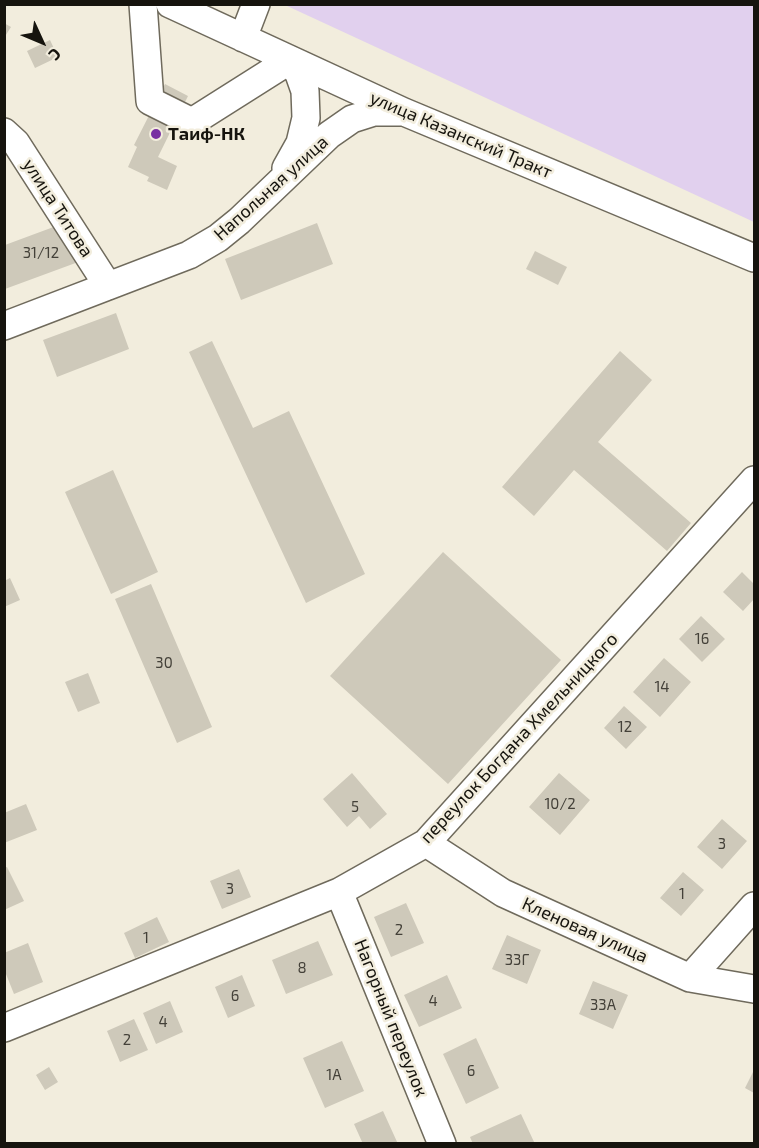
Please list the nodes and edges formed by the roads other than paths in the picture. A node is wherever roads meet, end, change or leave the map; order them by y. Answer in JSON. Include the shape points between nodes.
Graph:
{"nodes":[{"id":1,"x":143,"y":4,"type":"edge"},
{"id":2,"x":170,"y":4,"type":"edge"},
{"id":3,"x":256,"y":4,"type":"edge"},
{"id":4,"x":243,"y":38,"type":"junction"},
{"id":5,"x":290,"y":60,"type":"junction"},
{"id":6,"x":404,"y":112,"type":"junction"},
{"id":7,"x":4,"y":132,"type":"edge"},
{"id":8,"x":278,"y":182,"type":"junction"},
{"id":9,"x":754,"y":258,"type":"edge"},
{"id":10,"x":108,"y":286,"type":"junction"},
{"id":11,"x":4,"y":326,"type":"edge"},
{"id":12,"x":754,"y":480,"type":"edge"},
{"id":13,"x":426,"y":843,"type":"junction"},
{"id":14,"x":339,"y":892,"type":"junction"},
{"id":15,"x":754,"y":906,"type":"edge"},
{"id":16,"x":690,"y":978,"type":"junction"},
{"id":17,"x":754,"y":989,"type":"edge"},
{"id":18,"x":4,"y":1028,"type":"edge"},
{"id":19,"x":442,"y":1143,"type":"edge"}],
"edges":[{"from":1,"to":5,"type":"street","via":[[150,101],[192,122]]},
{"from":2,"to":4,"type":"street","name":"улица Казанский Тракт"},
{"from":3,"to":4,"type":"street"},
{"from":4,"to":5,"type":"street","name":"улица Казанский Тракт"},
{"from":5,"to":6,"type":"street","name":"улица Казанский Тракт"},
{"from":5,"to":8,"type":"street","via":[[305,91],[306,118],[300,143]]},
{"from":6,"to":8,"type":"street","name":"Напольная улица","via":[[374,112],[352,119]]},
{"from":6,"to":9,"type":"street","name":"улица Казанский Тракт"},
{"from":7,"to":10,"type":"street","name":"улица Титова","via":[[16,142]]},
{"from":8,"to":10,"type":"street","name":"Напольная улица","via":[[218,238],[189,255]]},
{"from":10,"to":11,"type":"street","name":"Напольная улица"},
{"from":12,"to":13,"type":"street","name":"переулок Богдана Хмельницкого"},
{"from":13,"to":14,"type":"street","name":"переулок Богдана Хмельницкого"},
{"from":13,"to":16,"type":"street","name":"Кленовая улица","via":[[503,893]]},
{"from":14,"to":18,"type":"street","name":"переулок Богдана Хмельницкого"},
{"from":14,"to":19,"type":"street","name":"Нагорный переулок"},
{"from":15,"to":16,"type":"street"},
{"from":16,"to":17,"type":"street","name":"Кленовая улица"}]}
